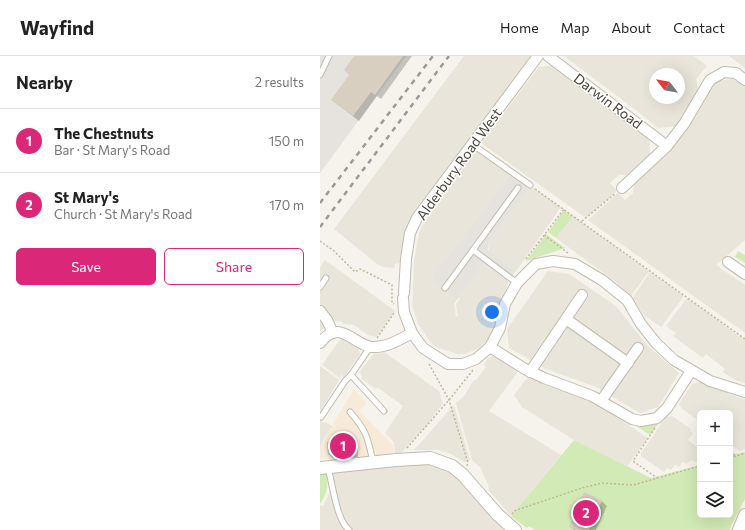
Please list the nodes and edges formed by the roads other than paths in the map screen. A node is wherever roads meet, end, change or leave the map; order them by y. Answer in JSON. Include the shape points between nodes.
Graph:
{"nodes":[{"id":1,"x":329,"y":56,"type":"edge"},
{"id":2,"x":538,"y":56,"type":"edge"},
{"id":3,"x":548,"y":56,"type":"edge"},
{"id":4,"x":320,"y":75,"type":"edge"},
{"id":5,"x":745,"y":80,"type":"edge"},
{"id":6,"x":472,"y":144,"type":"junction"},
{"id":7,"x":667,"y":146,"type":"junction"},
{"id":8,"x":530,"y":185,"type":"road end"},
{"id":9,"x":518,"y":188,"type":"dead end"},
{"id":10,"x":622,"y":188,"type":"road end"},
{"id":11,"x":473,"y":250,"type":"junction"},
{"id":12,"x":728,"y":262,"type":"dead end"},
{"id":13,"x":745,"y":274,"type":"edge"},
{"id":14,"x":326,"y":278,"type":"dead end"},
{"id":15,"x":517,"y":283,"type":"junction"},
{"id":16,"x":320,"y":287,"type":"edge"},
{"id":17,"x":445,"y":288,"type":"dead end"},
{"id":18,"x":582,"y":295,"type":"dead end"},
{"id":19,"x":320,"y":311,"type":"edge"},
{"id":20,"x":566,"y":320,"type":"junction"},
{"id":21,"x":333,"y":333,"type":"junction"},
{"id":22,"x":412,"y":333,"type":"junction"},
{"id":23,"x":320,"y":343,"type":"edge"},
{"id":24,"x":370,"y":347,"type":"junction"},
{"id":25,"x":490,"y":348,"type":"junction"},
{"id":26,"x":638,"y":348,"type":"dead end"},
{"id":27,"x":628,"y":363,"type":"junction"},
{"id":28,"x":691,"y":370,"type":"junction"},
{"id":29,"x":530,"y":372,"type":"junction"},
{"id":30,"x":351,"y":375,"type":"junction"},
{"id":31,"x":745,"y":392,"type":"edge"},
{"id":32,"x":601,"y":401,"type":"junction"},
{"id":33,"x":384,"y":411,"type":"dead end"},
{"id":34,"x":350,"y":412,"type":"dead end"},
{"id":35,"x":321,"y":417,"type":"edge"},
{"id":36,"x":373,"y":462,"type":"junction"},
{"id":37,"x":324,"y":468,"type":"edge"},
{"id":38,"x":745,"y":514,"type":"edge"},
{"id":39,"x":510,"y":526,"type":"edge"},
{"id":40,"x":349,"y":530,"type":"edge"},
{"id":41,"x":739,"y":530,"type":"edge"}],
"edges":[{"from":1,"to":4,"type":"lane"},
{"from":2,"to":6,"type":"street","name":"Alderbury Road West"},
{"from":3,"to":7,"type":"street","name":"Darwin Road"},
{"from":5,"to":7,"type":"street","via":[[736,73],[724,72],[710,80],[684,124]]},
{"from":6,"to":8,"type":"lane"},
{"from":6,"to":22,"type":"street","name":"Alderbury Road West","via":[[417,218],[410,233],[401,304]]},
{"from":7,"to":10,"type":"street"},
{"from":9,"to":11,"type":"lane"},
{"from":11,"to":15,"type":"lane"},
{"from":11,"to":17,"type":"lane"},
{"from":12,"to":13,"type":"street"},
{"from":14,"to":16,"type":"lane"},
{"from":15,"to":25,"type":"street","via":[[505,304],[500,328]]},
{"from":15,"to":28,"type":"street","via":[[536,264],[575,264],[602,280],[627,300],[656,343],[674,360]]},
{"from":18,"to":20,"type":"street"},
{"from":19,"to":21,"type":"street"},
{"from":20,"to":27,"type":"street"},
{"from":20,"to":29,"type":"street"},
{"from":21,"to":23,"type":"street"},
{"from":21,"to":24,"type":"street","via":[[346,334]]},
{"from":22,"to":24,"type":"street","via":[[381,347]]},
{"from":22,"to":25,"type":"street","via":[[423,348],[448,364],[463,364],[476,359]]},
{"from":24,"to":30,"type":"lane"},
{"from":25,"to":29,"type":"street"},
{"from":26,"to":27,"type":"street"},
{"from":27,"to":32,"type":"street"},
{"from":28,"to":31,"type":"street","via":[[710,381]]},
{"from":28,"to":32,"type":"street","via":[[667,408],[657,418],[641,421],[632,419]]},
{"from":29,"to":32,"type":"street"},
{"from":30,"to":33,"type":"lane"},
{"from":30,"to":35,"type":"lane"},
{"from":34,"to":36,"type":"lane","via":[[367,436]]},
{"from":36,"to":37,"type":"street"},
{"from":36,"to":39,"type":"street","via":[[430,458],[452,466]]},
{"from":37,"to":40,"type":"lane","via":[[332,483],[334,499],[343,523]]},
{"from":38,"to":41,"type":"street"}]}
